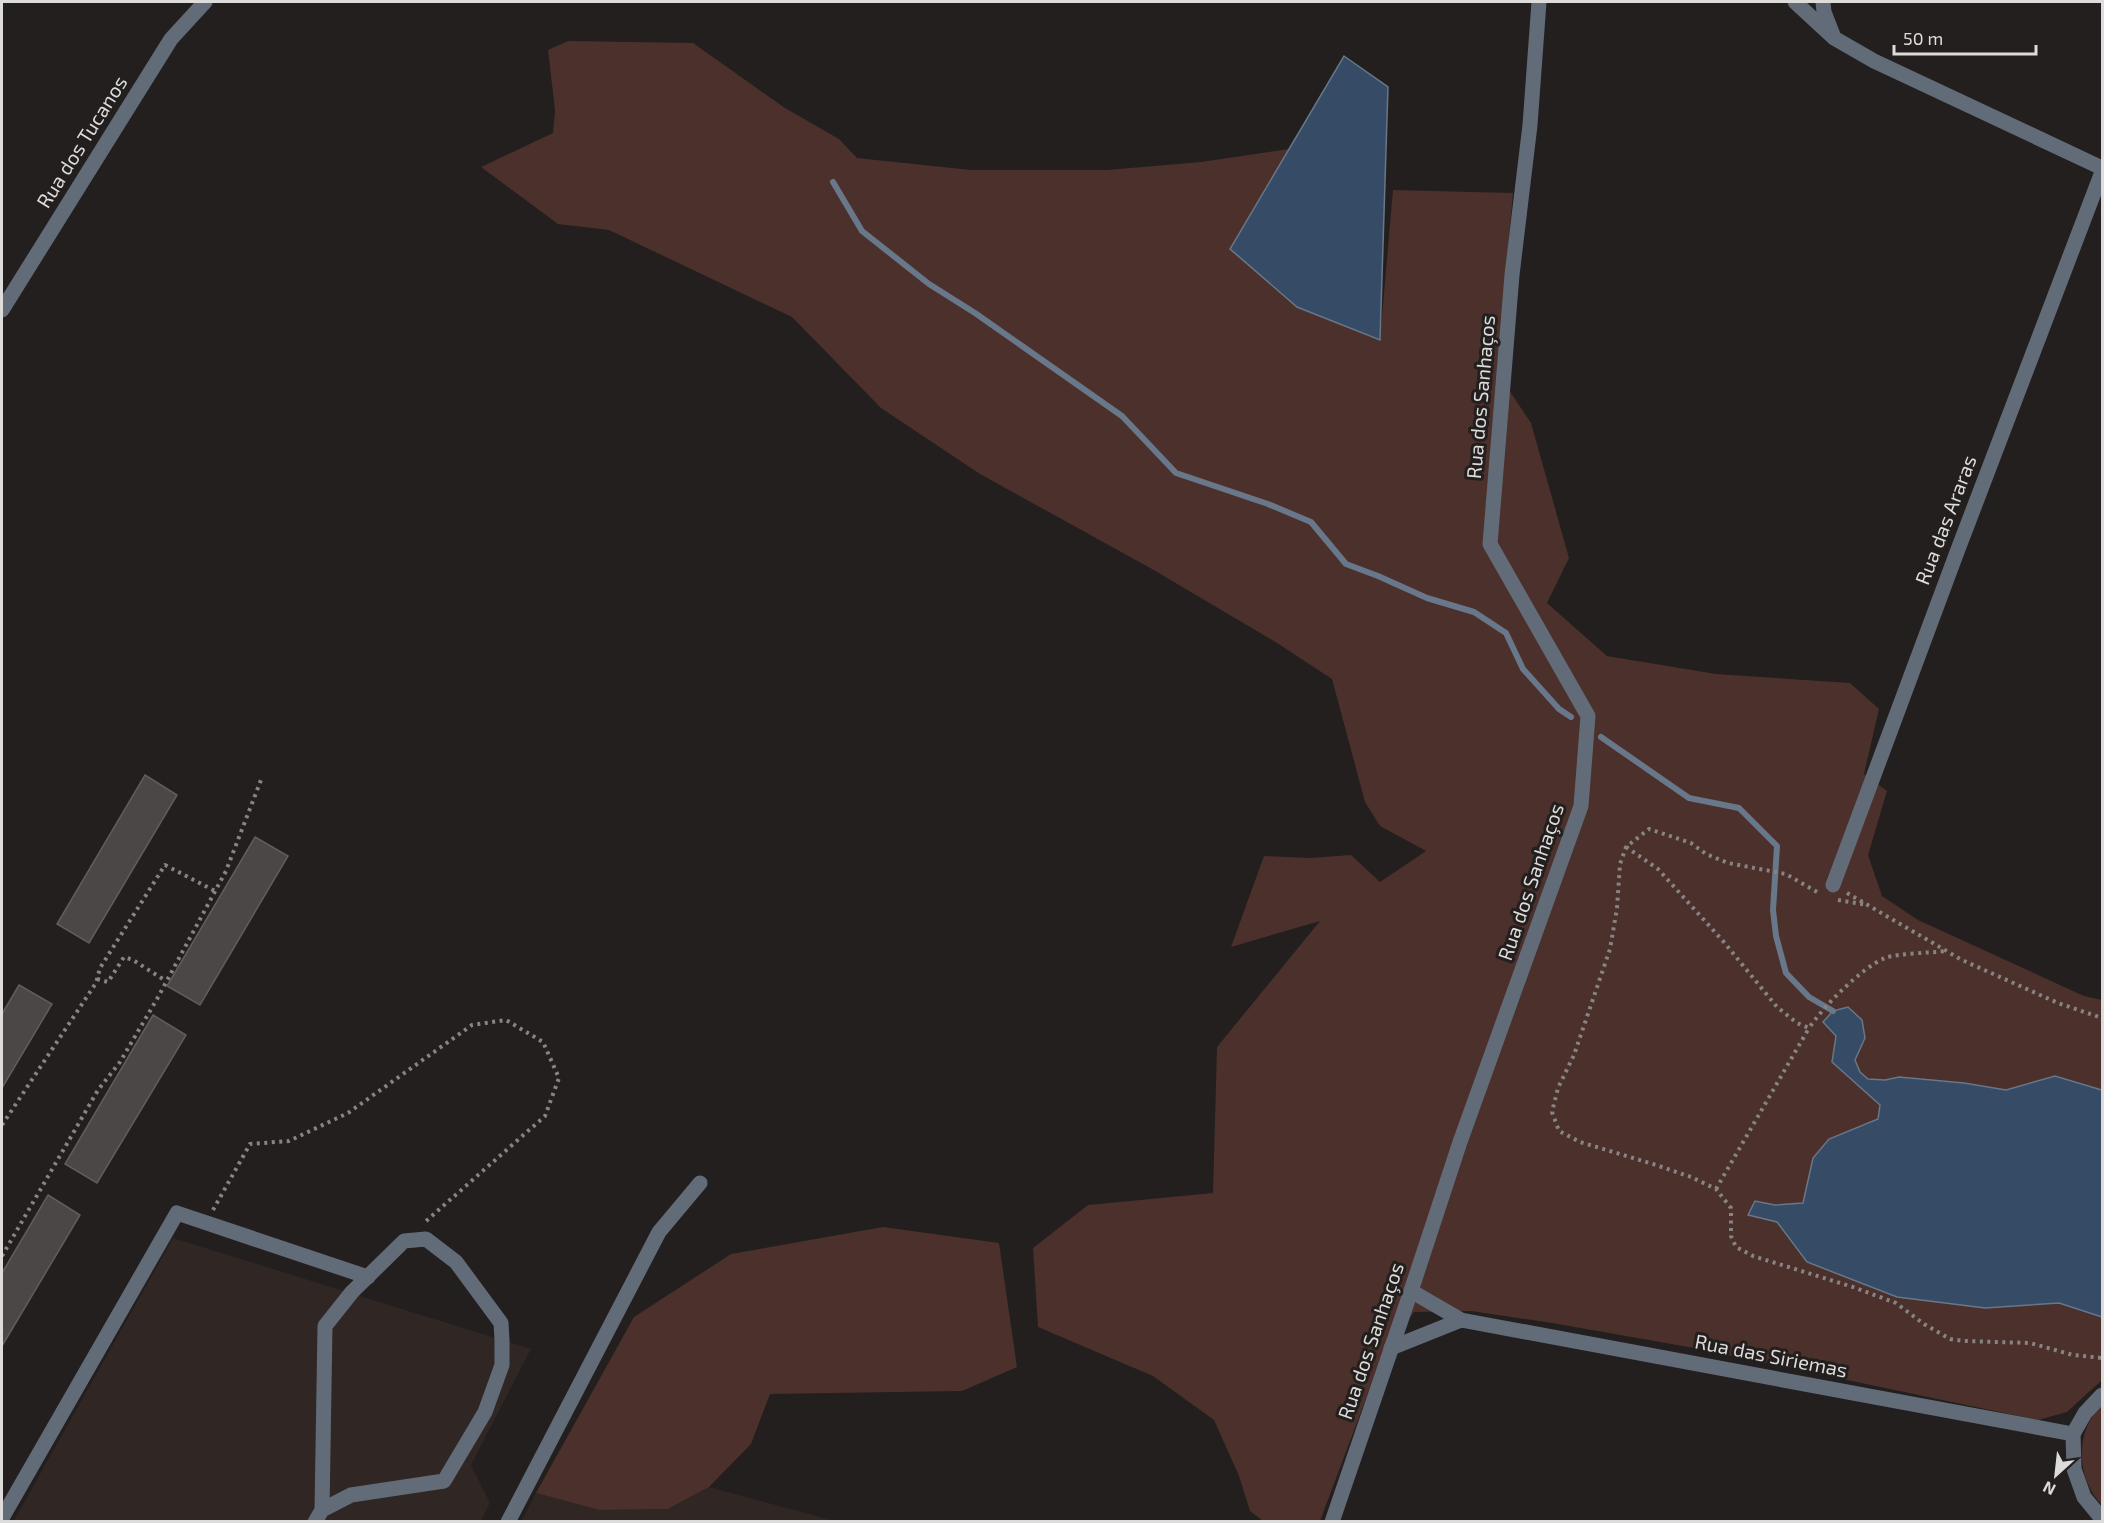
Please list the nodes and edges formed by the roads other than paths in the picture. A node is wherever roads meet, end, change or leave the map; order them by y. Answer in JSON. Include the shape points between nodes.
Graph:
{"nodes":[{"id":1,"x":205,"y":2,"type":"edge"},
{"id":2,"x":1539,"y":2,"type":"edge"},
{"id":3,"x":1795,"y":2,"type":"edge"},
{"id":4,"x":1822,"y":2,"type":"edge"},
{"id":5,"x":1834,"y":38,"type":"junction"},
{"id":6,"x":2103,"y":170,"type":"edge"},
{"id":7,"x":2,"y":310,"type":"edge"},
{"id":8,"x":1833,"y":885,"type":"road end"},
{"id":9,"x":700,"y":1183,"type":"dead end"},
{"id":10,"x":368,"y":1277,"type":"junction"},
{"id":11,"x":1411,"y":1292,"type":"junction"},
{"id":12,"x":1461,"y":1320,"type":"junction"},
{"id":13,"x":1391,"y":1348,"type":"junction"},
{"id":14,"x":2103,"y":1395,"type":"edge"},
{"id":15,"x":2073,"y":1434,"type":"junction"},
{"id":16,"x":319,"y":1516,"type":"edge"},
{"id":17,"x":2,"y":1518,"type":"edge"},
{"id":18,"x":2102,"y":1520,"type":"edge"},
{"id":19,"x":508,"y":1521,"type":"edge"},
{"id":20,"x":1332,"y":1521,"type":"edge"}],
"edges":[{"from":1,"to":7,"type":"street","name":"Rua dos Tucanos","via":[[171,39]]},
{"from":2,"to":11,"type":"street","name":"Rua dos Sanhaços","via":[[1490,544],[1588,716],[1581,806],[1460,1142]]},
{"from":3,"to":5,"type":"street"},
{"from":4,"to":5,"type":"street"},
{"from":5,"to":6,"type":"street","via":[[1874,61]]},
{"from":6,"to":8,"type":"street","name":"Rua das Araras"},
{"from":9,"to":19,"type":"street","via":[[659,1232]]},
{"from":10,"to":16,"type":"street","via":[[325,1326]]},
{"from":10,"to":16,"type":"street","via":[[404,1241],[426,1239],[456,1262],[501,1323],[502,1365],[485,1412],[444,1481],[351,1495]]},
{"from":10,"to":17,"type":"street","via":[[177,1213]]},
{"from":11,"to":12,"type":"street","name":"Rua das Siriemas"},
{"from":11,"to":13,"type":"street","name":"Rua dos Sanhaços"},
{"from":12,"to":13,"type":"street"},
{"from":12,"to":15,"type":"street","name":"Rua das Siriemas"},
{"from":13,"to":20,"type":"street","name":"Rua dos Sanhaços"},
{"from":14,"to":15,"type":"street","via":[[2085,1413]]},
{"from":15,"to":18,"type":"street","via":[[2074,1469],[2084,1497]]}]}
